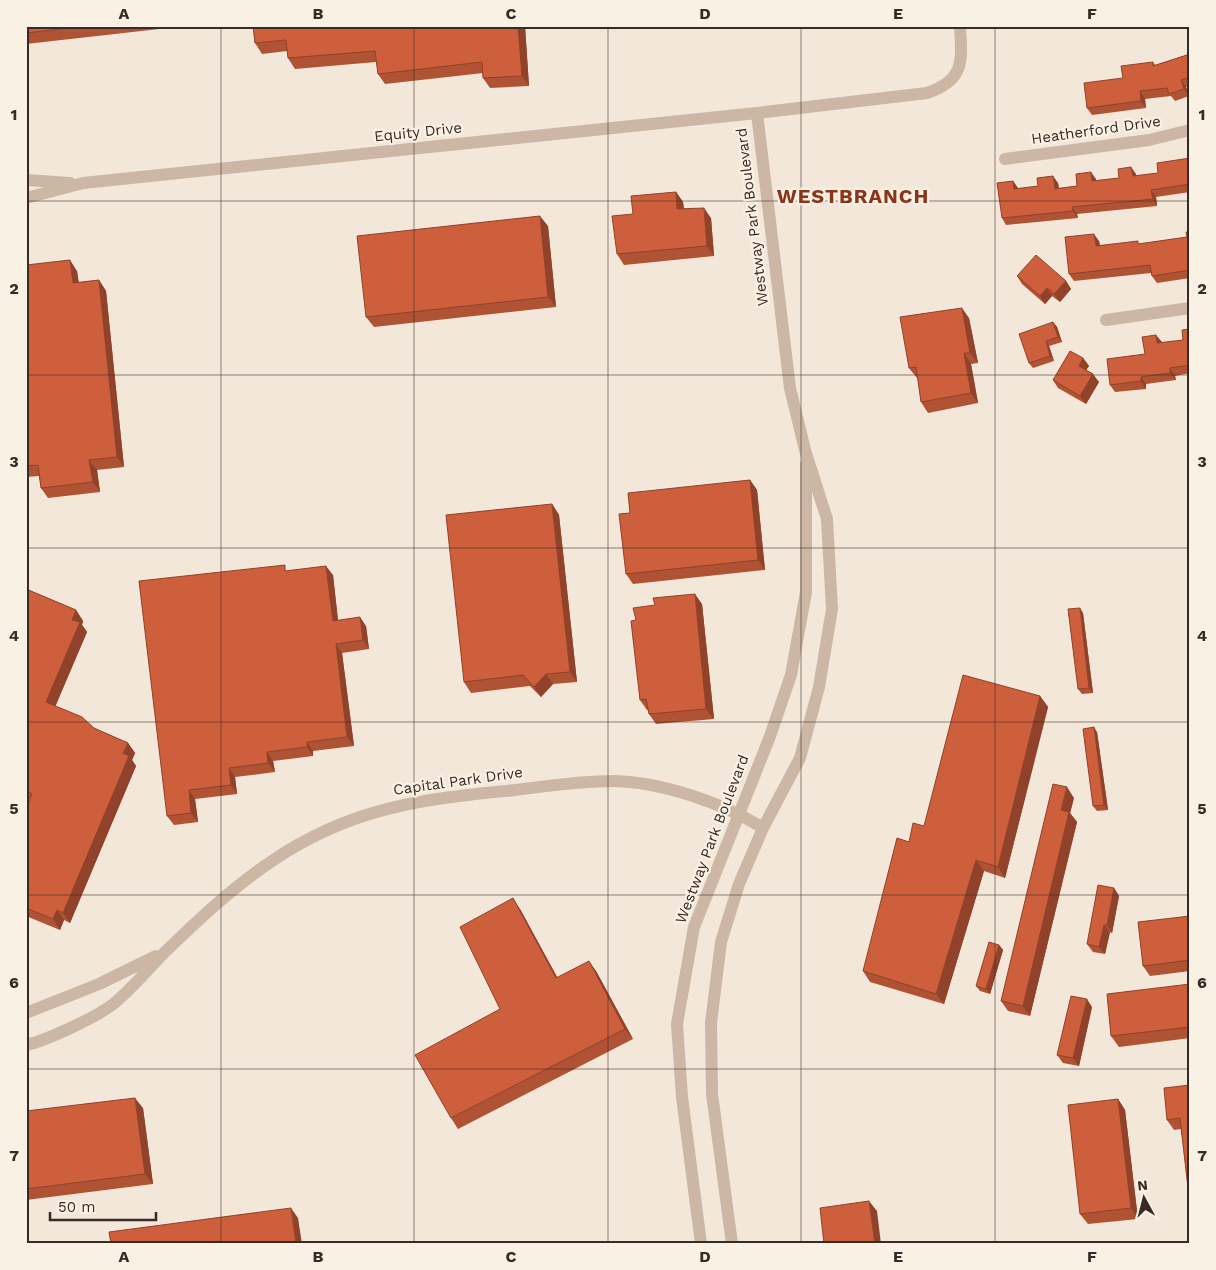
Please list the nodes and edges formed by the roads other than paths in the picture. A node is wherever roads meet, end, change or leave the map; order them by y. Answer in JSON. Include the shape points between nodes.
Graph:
{"nodes":[{"id":1,"x":960,"y":26,"type":"edge"},
{"id":2,"x":757,"y":113,"type":"junction"},
{"id":3,"x":1190,"y":130,"type":"edge"},
{"id":4,"x":1005,"y":159,"type":"dead end"},
{"id":5,"x":26,"y":180,"type":"edge"},
{"id":6,"x":83,"y":183,"type":"junction"},
{"id":7,"x":26,"y":198,"type":"edge"},
{"id":8,"x":1190,"y":308,"type":"edge"},
{"id":9,"x":1106,"y":320,"type":"dead end"},
{"id":10,"x":805,"y":450,"type":"junction"},
{"id":11,"x":738,"y":813,"type":"junction"},
{"id":12,"x":762,"y":828,"type":"junction"},
{"id":13,"x":165,"y":952,"type":"junction"},
{"id":14,"x":26,"y":1013,"type":"edge"},
{"id":15,"x":26,"y":1046,"type":"edge"},
{"id":16,"x":701,"y":1244,"type":"edge"},
{"id":17,"x":732,"y":1244,"type":"edge"}],
"edges":[{"from":1,"to":2,"type":"street","name":"Westway Park Boulevard","via":[[962,54],[959,71],[941,88],[927,93]]},
{"from":2,"to":6,"type":"street","name":"Equity Drive"},
{"from":2,"to":10,"type":"street","name":"Westway Park Boulevard","via":[[790,388]]},
{"from":3,"to":4,"type":"street","name":"Heatherford Drive","via":[[1149,140]]},
{"from":5,"to":6,"type":"street","name":"Equity Drive"},
{"from":6,"to":7,"type":"street","name":"Equity Drive"},
{"from":8,"to":9,"type":"street"},
{"from":10,"to":11,"type":"street","name":"Westway Park Boulevard","via":[[806,592],[791,675]]},
{"from":10,"to":12,"type":"street","name":"Westway Park Boulevard","via":[[827,519],[832,609],[819,687],[800,758]]},
{"from":11,"to":12,"type":"street","name":"Capital Park Drive"},
{"from":11,"to":13,"type":"street","name":"Capital Park Drive","via":[[655,787],[615,781],[432,798],[381,809],[342,822],[272,860],[213,907]]},
{"from":11,"to":16,"type":"street","name":"Westway Park Boulevard","via":[[694,927],[678,1024],[682,1097]]},
{"from":12,"to":17,"type":"street","name":"Westway Park Boulevard","via":[[739,884],[721,942],[711,1023],[712,1094]]},
{"from":13,"to":14,"type":"street","name":"Capital Park Drive","via":[[99,984]]},
{"from":13,"to":15,"type":"street","name":"Capital Park Drive","via":[[112,1005],[44,1041]]}]}
